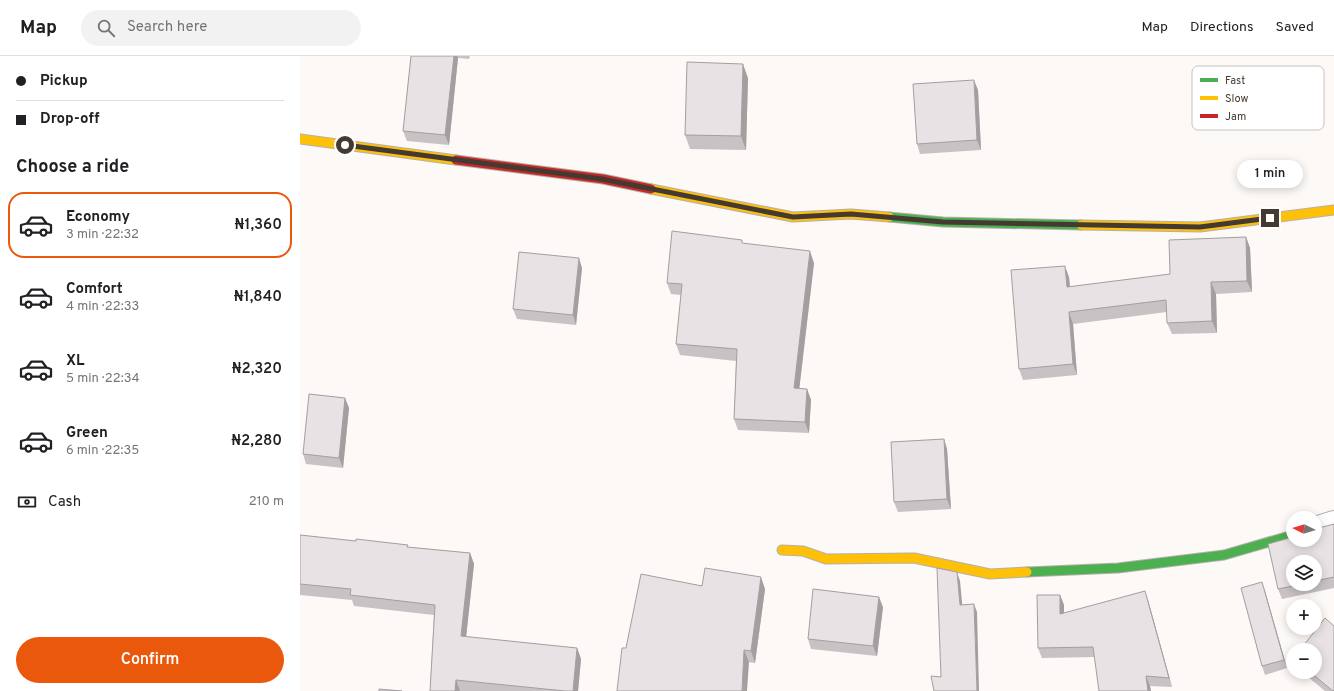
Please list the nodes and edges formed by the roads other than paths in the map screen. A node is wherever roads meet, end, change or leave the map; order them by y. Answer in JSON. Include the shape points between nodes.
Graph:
{"nodes":[{"id":1,"x":300,"y":139,"type":"edge"},
{"id":2,"x":1334,"y":210,"type":"edge"},
{"id":3,"x":1334,"y":522,"type":"edge"},
{"id":4,"x":1322,"y":526,"type":"edge"},
{"id":5,"x":1286,"y":537,"type":"edge"},
{"id":6,"x":782,"y":550,"type":"dead end"}],
"edges":[{"from":1,"to":2,"type":"street","via":[[602,179],[793,217],[851,214],[943,222],[1200,227]]},
{"from":3,"to":4,"type":"street"},
{"from":5,"to":6,"type":"street","via":[[1224,555],[1118,568],[990,574],[914,558],[826,559],[803,551]]}]}
